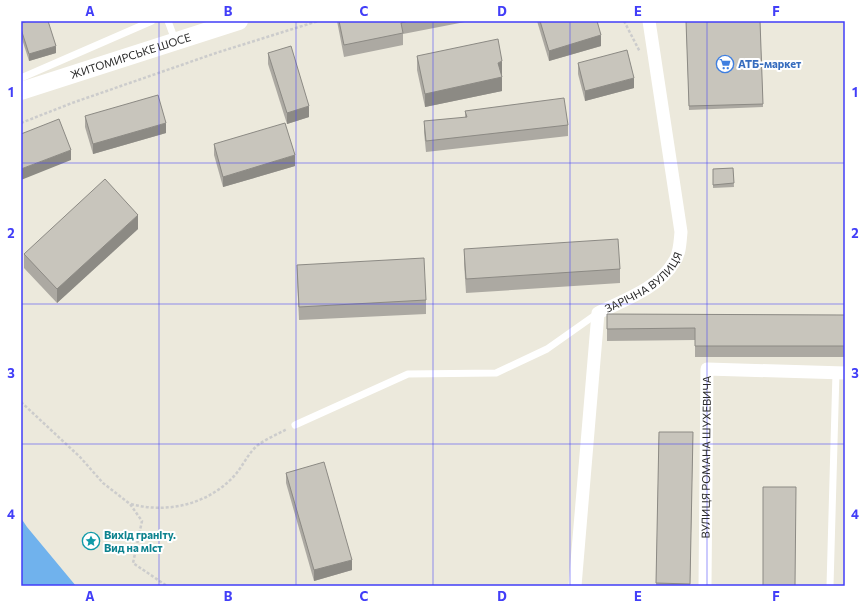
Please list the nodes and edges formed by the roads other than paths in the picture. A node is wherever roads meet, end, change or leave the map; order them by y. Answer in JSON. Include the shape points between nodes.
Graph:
{"nodes":[{"id":1,"x":152,"y":21,"type":"edge"},
{"id":2,"x":168,"y":21,"type":"edge"},
{"id":3,"x":239,"y":21,"type":"edge"},
{"id":4,"x":648,"y":21,"type":"edge"},
{"id":5,"x":176,"y":42,"type":"junction"},
{"id":6,"x":21,"y":78,"type":"edge"},
{"id":7,"x":21,"y":91,"type":"edge"},
{"id":8,"x":598,"y":313,"type":"junction"},
{"id":9,"x":840,"y":372,"type":"edge"},
{"id":10,"x":295,"y":425,"type":"road end"},
{"id":11,"x":575,"y":586,"type":"edge"},
{"id":12,"x":705,"y":586,"type":"edge"},
{"id":13,"x":830,"y":586,"type":"edge"}],
"edges":[{"from":1,"to":6,"type":"lane"},
{"from":2,"to":5,"type":"lane"},
{"from":3,"to":5,"type":"main road","name":"ЖИТОМИРСЬКЕ ШОСЕ"},
{"from":4,"to":8,"type":"street","name":"ЗАРІЧНА ВУЛИЦЯ","via":[[681,232],[679,249],[675,262],[652,284],[634,296]]},
{"from":5,"to":7,"type":"main road","name":"ЖИТОМИРСЬКЕ ШОСЕ"},
{"from":8,"to":10,"type":"lane","via":[[547,349],[496,373],[408,374]]},
{"from":8,"to":11,"type":"street","name":"ЗАРІЧНА ВУЛИЦЯ"},
{"from":9,"to":12,"type":"street","name":"ВУЛИЦЯ РОМАНА ШУХЕВИЧА","via":[[707,370]]},
{"from":9,"to":13,"type":"lane"}]}
